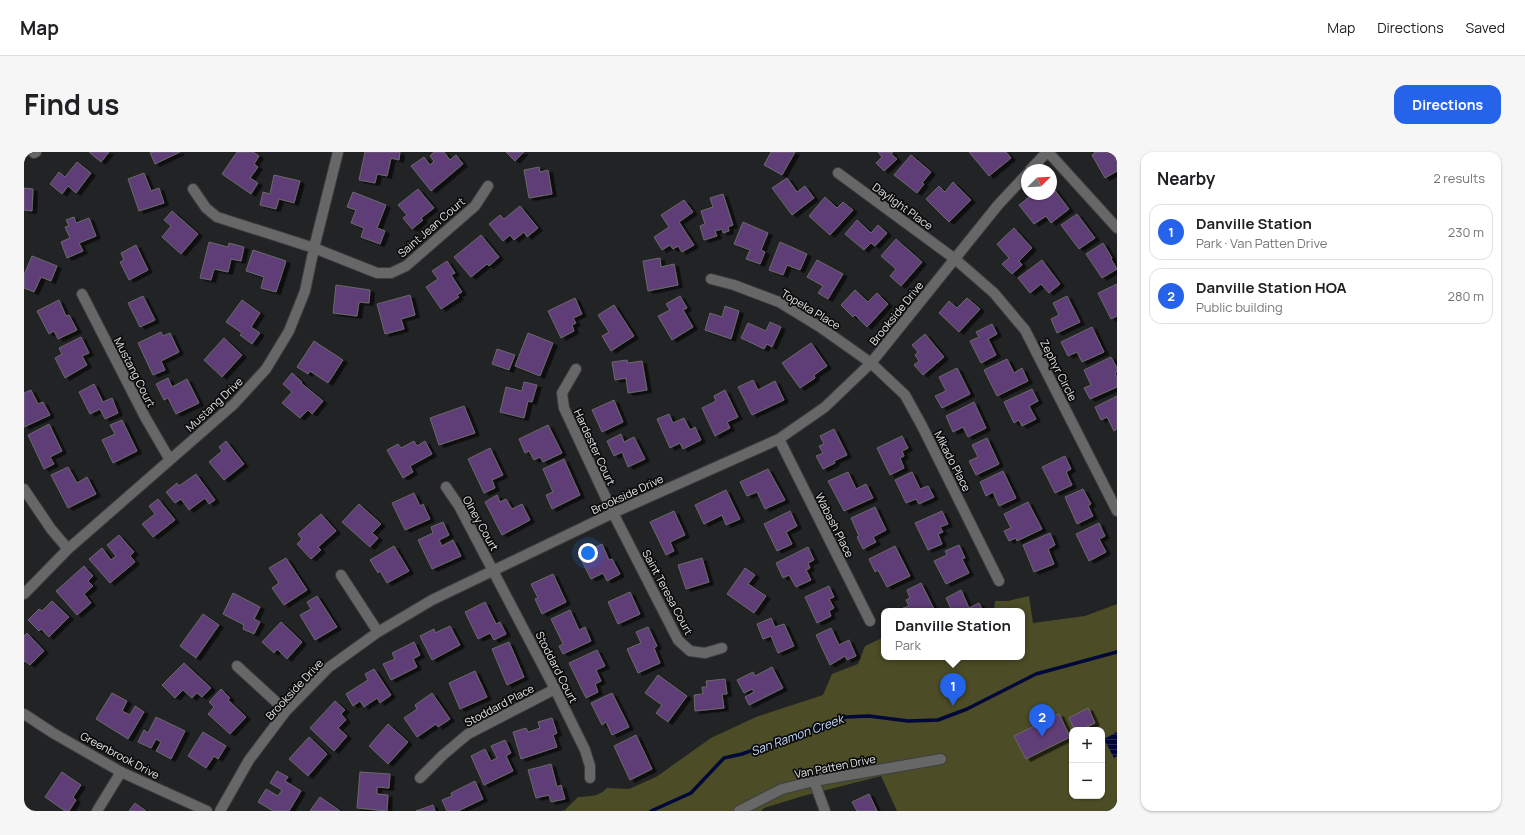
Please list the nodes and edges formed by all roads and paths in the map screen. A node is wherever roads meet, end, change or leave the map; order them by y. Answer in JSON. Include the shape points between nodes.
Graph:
{"nodes":[{"id":1,"x":338,"y":152,"type":"edge"},
{"id":2,"x":1048,"y":152,"type":"edge"},
{"id":3,"x":1036,"y":164,"type":"edge"},
{"id":4,"x":838,"y":173,"type":"dead end"},
{"id":5,"x":1021,"y":180,"type":"edge"},
{"id":6,"x":488,"y":186,"type":"dead end"},
{"id":7,"x":193,"y":189,"type":"dead end"},
{"id":8,"x":1117,"y":228,"type":"edge"},
{"id":9,"x":314,"y":248,"type":"junction"},
{"id":10,"x":955,"y":258,"type":"junction"},
{"id":11,"x":711,"y":279,"type":"dead end"},
{"id":12,"x":82,"y":294,"type":"dead end"},
{"id":13,"x":872,"y":363,"type":"junction"},
{"id":14,"x":576,"y":369,"type":"dead end"},
{"id":15,"x":779,"y":439,"type":"junction"},
{"id":16,"x":170,"y":460,"type":"junction"},
{"id":17,"x":446,"y":487,"type":"dead end"},
{"id":18,"x":24,"y":489,"type":"edge"},
{"id":19,"x":1117,"y":511,"type":"edge"},
{"id":20,"x":613,"y":513,"type":"junction"},
{"id":21,"x":68,"y":549,"type":"junction"},
{"id":22,"x":494,"y":571,"type":"junction"},
{"id":23,"x":341,"y":575,"type":"dead end"},
{"id":24,"x":999,"y":581,"type":"dead end"},
{"id":25,"x":24,"y":594,"type":"edge"},
{"id":26,"x":870,"y":621,"type":"dead end"},
{"id":27,"x":378,"y":632,"type":"junction"},
{"id":28,"x":722,"y":648,"type":"dead end"},
{"id":29,"x":237,"y":666,"type":"dead end"},
{"id":30,"x":556,"y":689,"type":"junction"},
{"id":31,"x":286,"y":711,"type":"junction"},
{"id":32,"x":24,"y":714,"type":"edge"},
{"id":33,"x":940,"y":759,"type":"dead end"},
{"id":34,"x":121,"y":772,"type":"junction"},
{"id":35,"x":420,"y":778,"type":"dead end"},
{"id":36,"x":590,"y":778,"type":"dead end"},
{"id":37,"x":814,"y":781,"type":"junction"},
{"id":38,"x":97,"y":811,"type":"edge"},
{"id":39,"x":207,"y":811,"type":"edge"},
{"id":40,"x":220,"y":811,"type":"edge"},
{"id":41,"x":739,"y":811,"type":"edge"},
{"id":42,"x":825,"y":811,"type":"edge"}],
"edges":[{"from":1,"to":9,"type":"street","name":"Mustang Drive"},
{"from":2,"to":3,"type":"street"},
{"from":2,"to":8,"type":"street"},
{"from":4,"to":10,"type":"street","name":"Daylight Place"},
{"from":5,"to":10,"type":"street","name":"Brookside Drive"},
{"from":6,"to":9,"type":"street","name":"Saint Jean Court","via":[[475,206],[406,266],[391,273],[377,273]]},
{"from":7,"to":9,"type":"street","name":"Saint Jean Court","via":[[206,208],[217,217]]},
{"from":9,"to":16,"type":"street","name":"Mustang Drive","via":[[306,291],[290,331],[266,368],[234,404]]},
{"from":10,"to":13,"type":"street","name":"Brookside Drive"},
{"from":10,"to":19,"type":"street","name":"Zephyr Circle","via":[[994,293],[1025,330]]},
{"from":11,"to":13,"type":"street","name":"Topeka Place","via":[[779,302]]},
{"from":12,"to":16,"type":"street","name":"Mustang Court"},
{"from":13,"to":15,"type":"street","name":"Brookside Drive","via":[[825,407]]},
{"from":13,"to":24,"type":"street","name":"Mikado Place","via":[[905,395]]},
{"from":14,"to":20,"type":"street","name":"Hardester Court","via":[[562,393],[564,408]]},
{"from":15,"to":20,"type":"street","name":"Brookside Drive"},
{"from":15,"to":26,"type":"street","name":"Wabash Place"},
{"from":16,"to":21,"type":"street","name":"Mustang Drive"},
{"from":17,"to":22,"type":"street","name":"Olney Court"},
{"from":18,"to":21,"type":"street"},
{"from":20,"to":22,"type":"street","name":"Brookside Drive"},
{"from":20,"to":28,"type":"street","name":"Saint Teresa Court","via":[[678,640],[690,651],[704,653]]},
{"from":21,"to":25,"type":"street","name":"Mustang Drive"},
{"from":22,"to":27,"type":"street","name":"Brookside Drive","via":[[432,600]]},
{"from":22,"to":30,"type":"street","name":"Stoddard Court"},
{"from":23,"to":27,"type":"street"},
{"from":27,"to":31,"type":"street","name":"Brookside Drive","via":[[328,668]]},
{"from":29,"to":31,"type":"street"},
{"from":30,"to":35,"type":"street","name":"Stoddard Place","via":[[468,734]]},
{"from":30,"to":36,"type":"street","name":"Stoddard Court","via":[[586,750]]},
{"from":31,"to":40,"type":"street","name":"Brookside Drive","via":[[249,760]]},
{"from":32,"to":34,"type":"street","name":"Greenbrook Drive"},
{"from":33,"to":37,"type":"street","name":"Van Patten Drive"},
{"from":34,"to":38,"type":"street"},
{"from":34,"to":39,"type":"street","name":"Greenbrook Drive"},
{"from":37,"to":41,"type":"street","name":"Van Patten Drive","via":[[782,789]]},
{"from":37,"to":42,"type":"street"}]}
